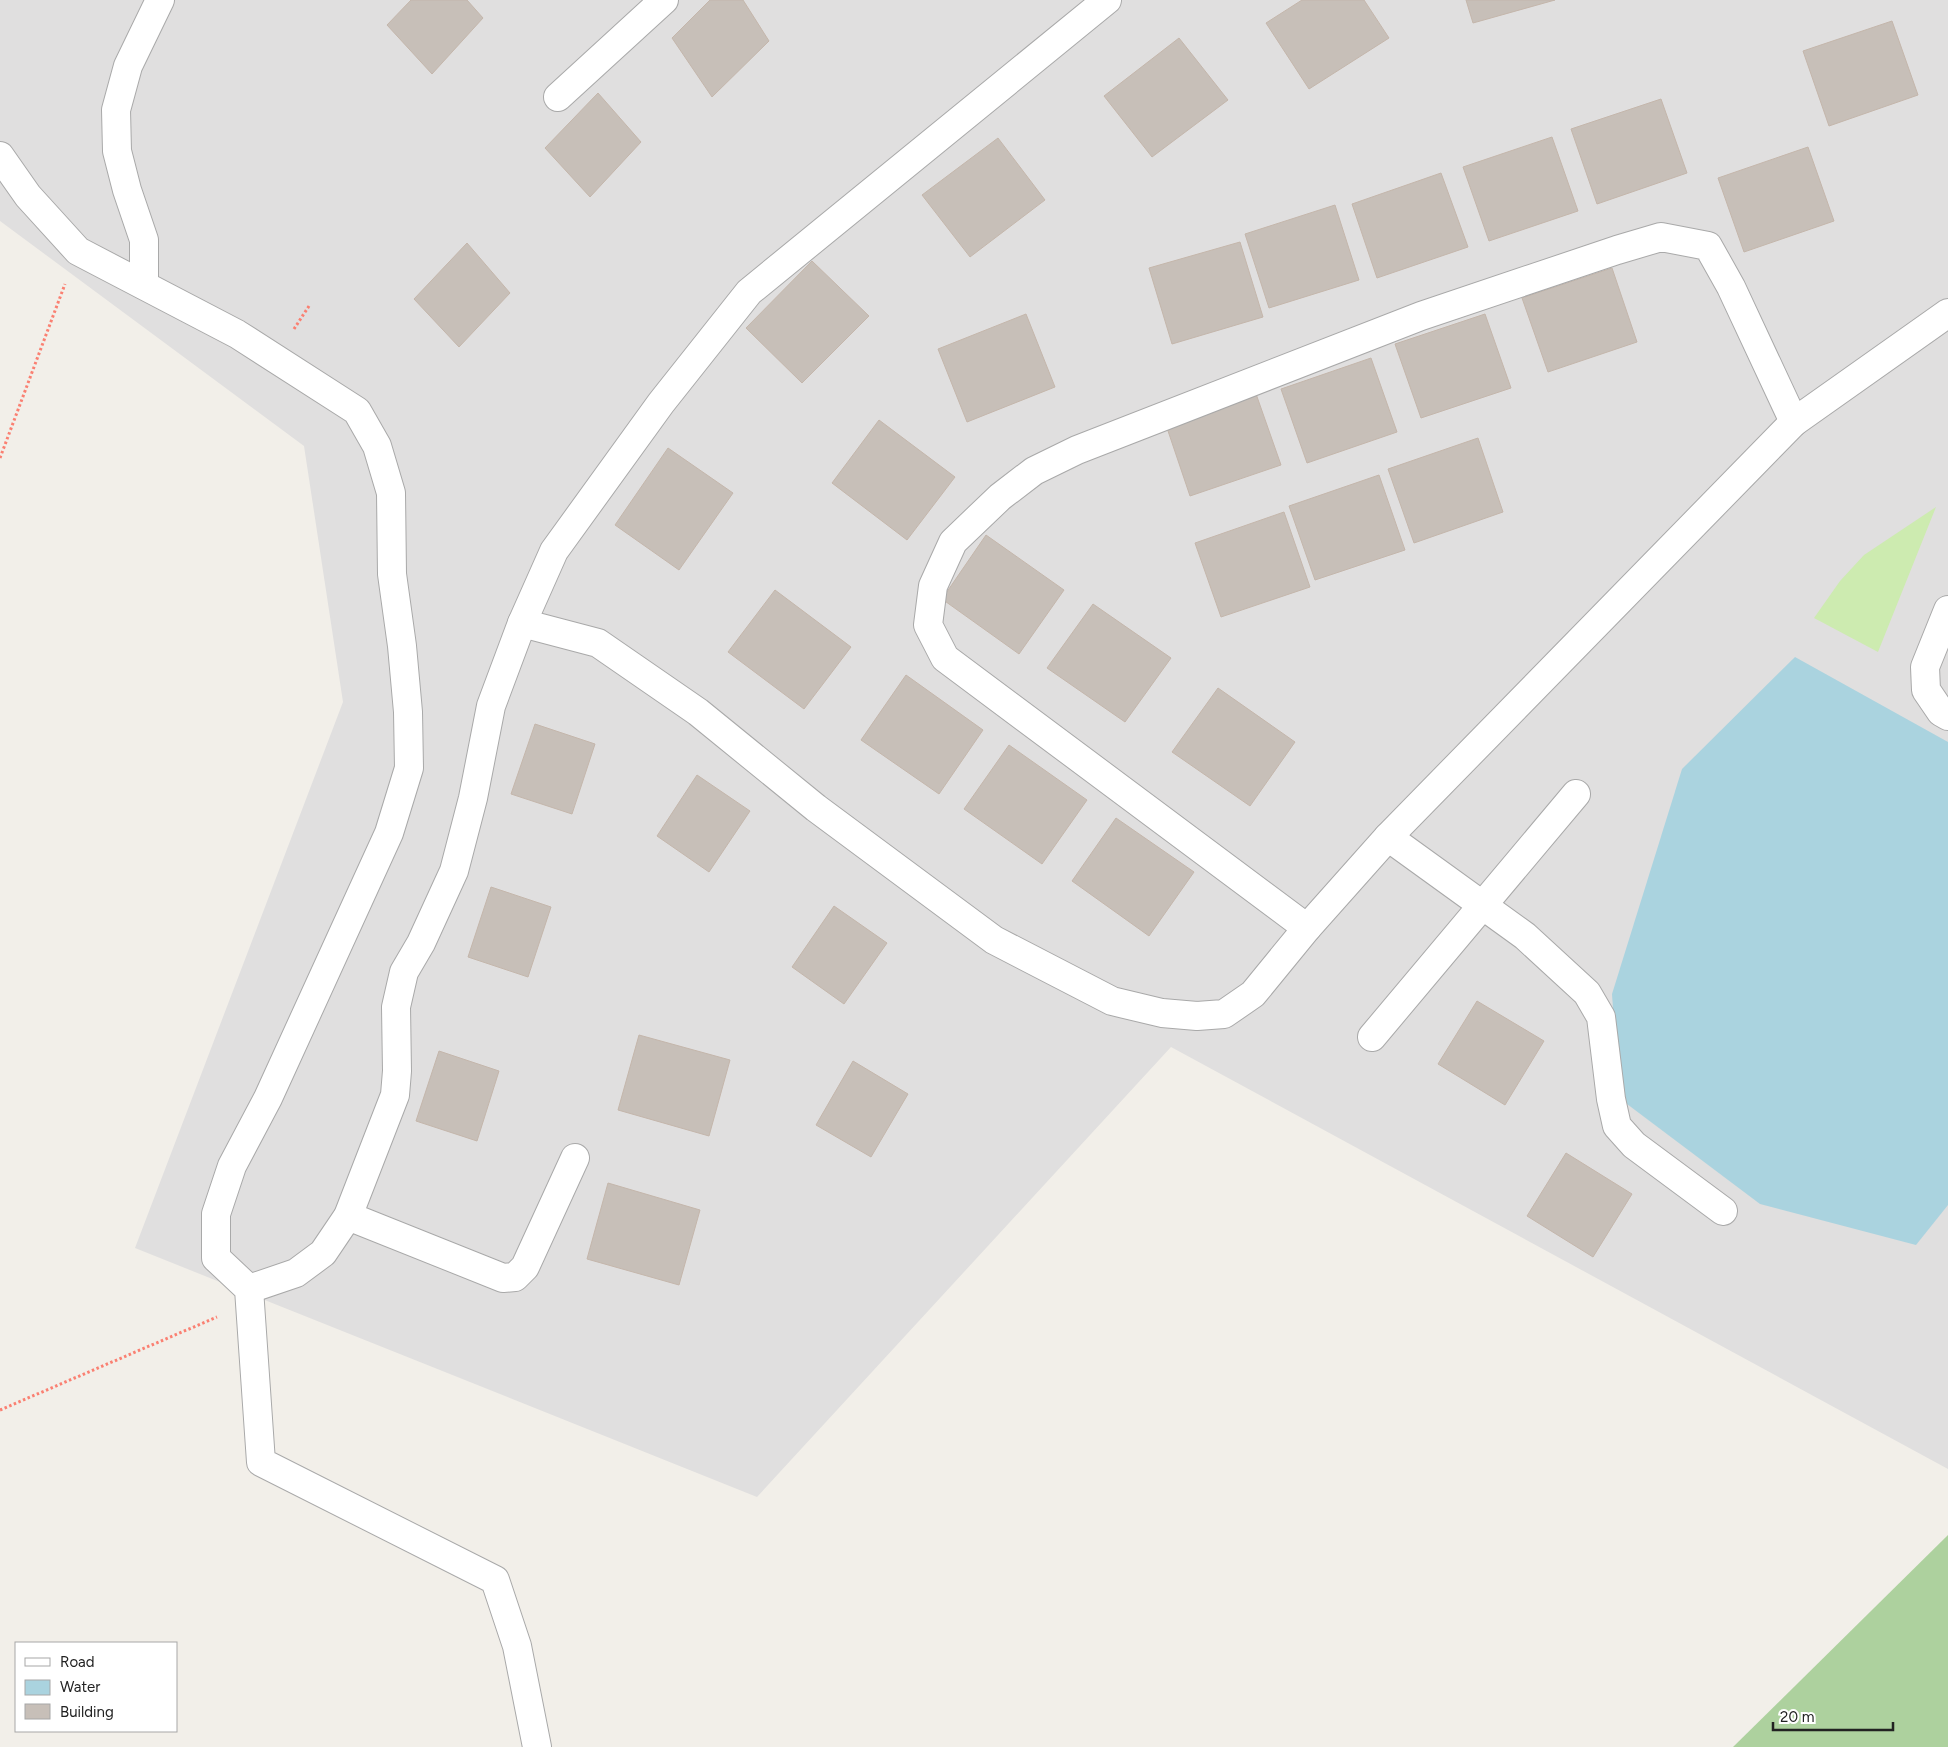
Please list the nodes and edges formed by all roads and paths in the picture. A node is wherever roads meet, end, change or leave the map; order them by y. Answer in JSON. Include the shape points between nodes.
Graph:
{"nodes":[{"id":1,"x":160,"y":0,"type":"edge"},
{"id":2,"x":664,"y":0,"type":"edge"},
{"id":3,"x":1107,"y":0,"type":"edge"},
{"id":4,"x":558,"y":97,"type":"dead end"},
{"id":5,"x":0,"y":156,"type":"edge"},
{"id":6,"x":78,"y":251,"type":"junction"},
{"id":7,"x":144,"y":285,"type":"junction"},
{"id":8,"x":1948,"y":313,"type":"edge"},
{"id":9,"x":1794,"y":422,"type":"junction"},
{"id":10,"x":0,"y":458,"type":"edge"},
{"id":11,"x":1948,"y":610,"type":"edge"},
{"id":12,"x":522,"y":623,"type":"junction"},
{"id":13,"x":1948,"y":716,"type":"edge"},
{"id":14,"x":1576,"y":794,"type":"dead end"},
{"id":15,"x":1388,"y":837,"type":"junction"},
{"id":16,"x":1482,"y":905,"type":"junction"},
{"id":17,"x":1308,"y":928,"type":"junction"},
{"id":18,"x":1372,"y":1037,"type":"dead end"},
{"id":19,"x":575,"y":1158,"type":"dead end"},
{"id":20,"x":1723,"y":1211,"type":"dead end"},
{"id":21,"x":348,"y":1216,"type":"junction"},
{"id":22,"x":249,"y":1289,"type":"junction"},
{"id":23,"x":0,"y":1410,"type":"edge"},
{"id":24,"x":537,"y":1747,"type":"edge"}],
"edges":[{"from":1,"to":7,"type":"street","via":[[128,66],[116,110],[117,151],[144,240]]},
{"from":2,"to":4,"type":"street"},
{"from":3,"to":12,"type":"street","via":[[749,292],[661,403],[554,551]]},
{"from":5,"to":6,"type":"street","via":[[28,196]]},
{"from":6,"to":7,"type":"street"},
{"from":6,"to":10,"type":"path"},
{"from":7,"to":22,"type":"street","via":[[237,334],[357,411],[378,446],[390,493],[392,574],[408,712],[409,768],[389,833],[268,1098],[232,1166],[216,1214],[216,1258]]},
{"from":8,"to":9,"type":"street"},
{"from":9,"to":15,"type":"street"},
{"from":9,"to":17,"type":"street","via":[[1731,287],[1708,246],[1661,238],[1422,316],[1076,450],[1034,471],[1000,497],[954,542],[933,586],[928,625],[945,658]]},
{"from":11,"to":13,"type":"street","via":[[1925,667],[1926,690],[1941,712]]},
{"from":12,"to":17,"type":"street","via":[[598,643],[698,712],[816,808],[994,940],[1112,1002],[1162,1014],[1224,1014],[1253,994]]},
{"from":12,"to":21,"type":"street","via":[[491,706],[474,798],[454,871],[404,972],[396,1007],[395,1094]]},
{"from":14,"to":16,"type":"street"},
{"from":15,"to":16,"type":"street"},
{"from":15,"to":17,"type":"street"},
{"from":16,"to":18,"type":"street"},
{"from":16,"to":20,"type":"street","via":[[1525,936],[1588,993],[1601,1017],[1617,1126],[1634,1145]]},
{"from":19,"to":21,"type":"street","via":[[525,1267],[515,1277],[503,1278]]},
{"from":21,"to":22,"type":"street","via":[[323,1253],[296,1273]]},
{"from":22,"to":23,"type":"path","via":[[216,1318]]},
{"from":22,"to":24,"type":"street","via":[[261,1462],[495,1580],[517,1646]]}]}
